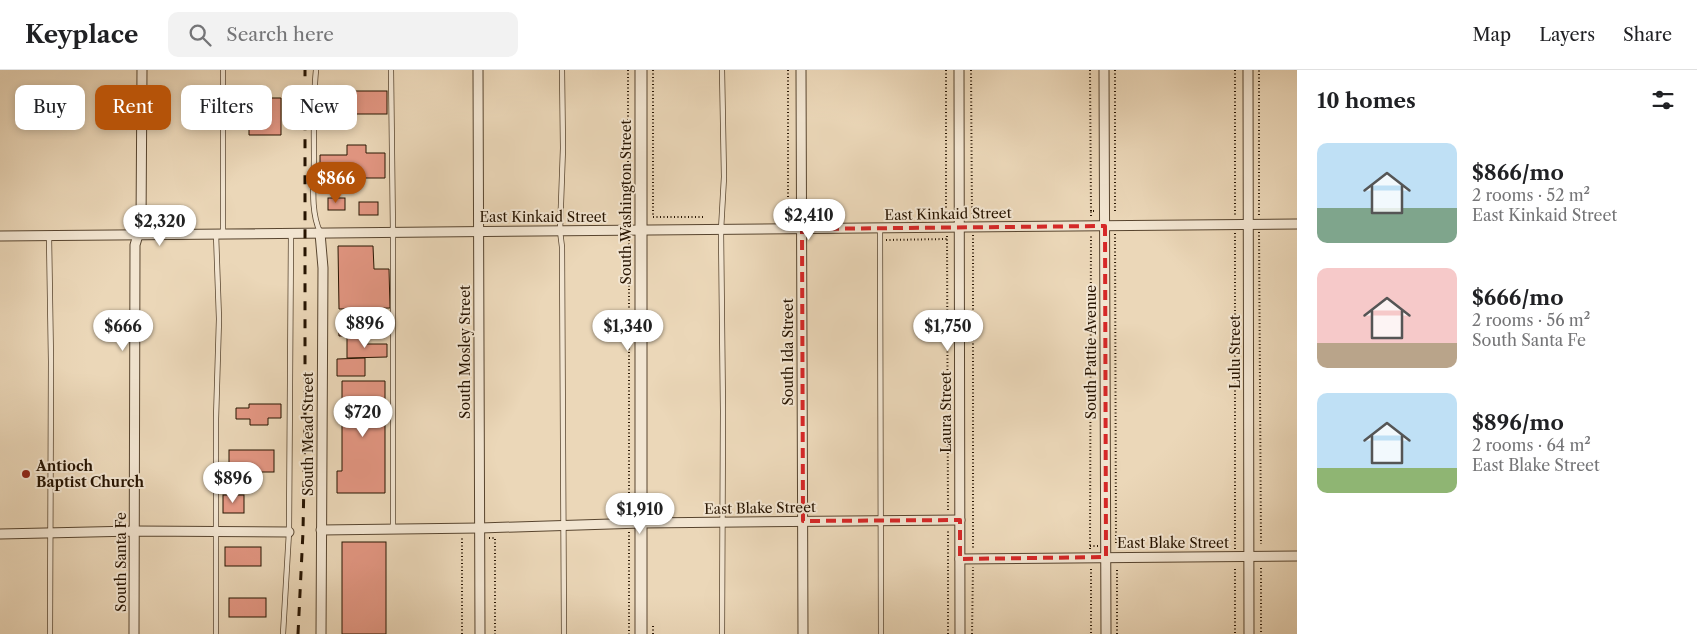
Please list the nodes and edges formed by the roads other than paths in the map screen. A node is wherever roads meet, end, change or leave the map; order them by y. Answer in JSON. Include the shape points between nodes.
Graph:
{"nodes":[{"id":1,"x":142,"y":70,"type":"edge"},
{"id":2,"x":224,"y":70,"type":"edge"},
{"id":3,"x":316,"y":70,"type":"edge"},
{"id":4,"x":391,"y":70,"type":"edge"},
{"id":5,"x":478,"y":70,"type":"edge"},
{"id":6,"x":562,"y":70,"type":"edge"},
{"id":7,"x":641,"y":70,"type":"edge"},
{"id":8,"x":722,"y":70,"type":"edge"},
{"id":9,"x":801,"y":70,"type":"edge"},
{"id":10,"x":959,"y":70,"type":"edge"},
{"id":11,"x":1104,"y":70,"type":"edge"},
{"id":12,"x":1248,"y":70,"type":"edge"},
{"id":13,"x":1249,"y":224,"type":"junction"},
{"id":14,"x":1297,"y":224,"type":"edge"},
{"id":15,"x":1105,"y":226,"type":"junction"},
{"id":16,"x":961,"y":227,"type":"junction"},
{"id":17,"x":880,"y":228,"type":"junction"},
{"id":18,"x":802,"y":229,"type":"junction"},
{"id":19,"x":642,"y":230,"type":"junction"},
{"id":20,"x":721,"y":230,"type":"junction"},
{"id":21,"x":560,"y":231,"type":"junction"},
{"id":22,"x":393,"y":232,"type":"junction"},
{"id":23,"x":479,"y":232,"type":"junction"},
{"id":24,"x":219,"y":234,"type":"junction"},
{"id":25,"x":291,"y":234,"type":"junction"},
{"id":26,"x":320,"y":234,"type":"junction"},
{"id":27,"x":138,"y":235,"type":"junction"},
{"id":28,"x":0,"y":236,"type":"edge"},
{"id":29,"x":49,"y":236,"type":"junction"},
{"id":30,"x":881,"y":520,"type":"junction"},
{"id":31,"x":960,"y":520,"type":"junction"},
{"id":32,"x":803,"y":521,"type":"junction"},
{"id":33,"x":723,"y":522,"type":"junction"},
{"id":34,"x":642,"y":523,"type":"junction"},
{"id":35,"x":564,"y":526,"type":"junction"},
{"id":36,"x":480,"y":528,"type":"junction"},
{"id":37,"x":393,"y":529,"type":"junction"},
{"id":38,"x":321,"y":530,"type":"junction"},
{"id":39,"x":135,"y":532,"type":"junction"},
{"id":40,"x":217,"y":532,"type":"junction"},
{"id":41,"x":289,"y":532,"type":"junction"},
{"id":42,"x":50,"y":533,"type":"junction"},
{"id":43,"x":0,"y":534,"type":"edge"},
{"id":44,"x":1249,"y":556,"type":"junction"},
{"id":45,"x":1297,"y":556,"type":"edge"},
{"id":46,"x":1106,"y":557,"type":"junction"},
{"id":47,"x":960,"y":559,"type":"junction"},
{"id":48,"x":50,"y":634,"type":"edge"},
{"id":49,"x":134,"y":634,"type":"edge"},
{"id":50,"x":216,"y":634,"type":"edge"},
{"id":51,"x":283,"y":634,"type":"edge"},
{"id":52,"x":321,"y":634,"type":"edge"},
{"id":53,"x":480,"y":634,"type":"edge"},
{"id":54,"x":564,"y":634,"type":"edge"},
{"id":55,"x":642,"y":634,"type":"edge"},
{"id":56,"x":722,"y":634,"type":"edge"},
{"id":57,"x":803,"y":634,"type":"edge"},
{"id":58,"x":881,"y":634,"type":"edge"},
{"id":59,"x":960,"y":634,"type":"edge"},
{"id":60,"x":1106,"y":634,"type":"edge"},
{"id":61,"x":1249,"y":634,"type":"edge"}],
"edges":[{"from":1,"to":27,"type":"street","name":"South Santa Fe","via":[[142,190]]},
{"from":2,"to":24,"type":"lane"},
{"from":3,"to":26,"type":"lane","via":[[313,198]]},
{"from":4,"to":22,"type":"lane"},
{"from":5,"to":23,"type":"street","name":"South Mosley Street"},
{"from":6,"to":21,"type":"lane"},
{"from":7,"to":19,"type":"street","name":"South Washington Street"},
{"from":8,"to":20,"type":"lane","via":[[724,177]]},
{"from":9,"to":18,"type":"street","name":"South Ida Street"},
{"from":10,"to":16,"type":"street","name":"Laura Street"},
{"from":11,"to":15,"type":"street","name":"South Pattie Avenue"},
{"from":12,"to":13,"type":"street","name":"Lulu Street"},
{"from":13,"to":14,"type":"street","name":"East Kinkaid Street"},
{"from":13,"to":15,"type":"street","name":"East Kinkaid Street"},
{"from":13,"to":44,"type":"street","name":"Lulu Street"},
{"from":15,"to":16,"type":"street","name":"East Kinkaid Street"},
{"from":15,"to":46,"type":"street","name":"South Pattie Avenue"},
{"from":16,"to":17,"type":"street","name":"East Kinkaid Street"},
{"from":16,"to":31,"type":"street","name":"Laura Street"},
{"from":17,"to":18,"type":"street","name":"East Kinkaid Street"},
{"from":17,"to":30,"type":"lane"},
{"from":18,"to":20,"type":"street","name":"East Kinkaid Street"},
{"from":18,"to":32,"type":"street","name":"South Ida Street"},
{"from":19,"to":20,"type":"street","name":"East Kinkaid Street"},
{"from":19,"to":21,"type":"street","name":"East Kinkaid Street"},
{"from":19,"to":34,"type":"street","name":"South Washington Street"},
{"from":20,"to":33,"type":"lane"},
{"from":21,"to":23,"type":"street","name":"East Kinkaid Street"},
{"from":21,"to":35,"type":"lane"},
{"from":22,"to":23,"type":"street","name":"East Kinkaid Street"},
{"from":22,"to":26,"type":"street","name":"East Kinkaid Street"},
{"from":22,"to":37,"type":"lane"},
{"from":23,"to":36,"type":"street","name":"South Mosley Street"},
{"from":24,"to":25,"type":"street","name":"East Kinkaid Street"},
{"from":24,"to":27,"type":"street","name":"East Kinkaid Street"},
{"from":24,"to":40,"type":"lane"},
{"from":25,"to":26,"type":"street","name":"East Kinkaid Street"},
{"from":25,"to":41,"type":"lane"},
{"from":26,"to":38,"type":"street","name":"South Mead Street"},
{"from":27,"to":29,"type":"street","name":"East Kinkaid Street"},
{"from":27,"to":39,"type":"street","name":"South Santa Fe","via":[[135,245]]},
{"from":28,"to":29,"type":"street","name":"East Kinkaid Street"},
{"from":29,"to":42,"type":"lane"},
{"from":30,"to":31,"type":"street","name":"East Blake Street"},
{"from":30,"to":32,"type":"street","name":"East Blake Street"},
{"from":30,"to":58,"type":"lane"},
{"from":31,"to":47,"type":"street","name":"Laura Street"},
{"from":32,"to":33,"type":"street","name":"East Blake Street"},
{"from":32,"to":57,"type":"street","name":"South Ida Street"},
{"from":33,"to":34,"type":"street","name":"East Blake Street"},
{"from":33,"to":56,"type":"lane"},
{"from":34,"to":35,"type":"street","name":"East Blake Street"},
{"from":34,"to":55,"type":"street","name":"South Washington Street"},
{"from":35,"to":36,"type":"street","name":"East Blake Street"},
{"from":35,"to":54,"type":"lane"},
{"from":36,"to":37,"type":"street","name":"East Blake Street"},
{"from":36,"to":53,"type":"street","name":"South Mosley Street"},
{"from":37,"to":38,"type":"street","name":"East Blake Street"},
{"from":38,"to":52,"type":"street","name":"South Mead Street"},
{"from":39,"to":40,"type":"street"},
{"from":39,"to":42,"type":"street"},
{"from":39,"to":49,"type":"street","name":"South Santa Fe"},
{"from":40,"to":41,"type":"street"},
{"from":40,"to":50,"type":"lane"},
{"from":41,"to":51,"type":"lane"},
{"from":42,"to":43,"type":"street"},
{"from":42,"to":48,"type":"lane"},
{"from":44,"to":45,"type":"street","name":"East Blake Street"},
{"from":44,"to":46,"type":"street","name":"East Blake Street"},
{"from":44,"to":61,"type":"street","name":"Lulu Street"},
{"from":46,"to":47,"type":"street","name":"East Blake Street"},
{"from":46,"to":60,"type":"street","name":"South Pattie Avenue"},
{"from":47,"to":59,"type":"street","name":"Laura Street"}]}
